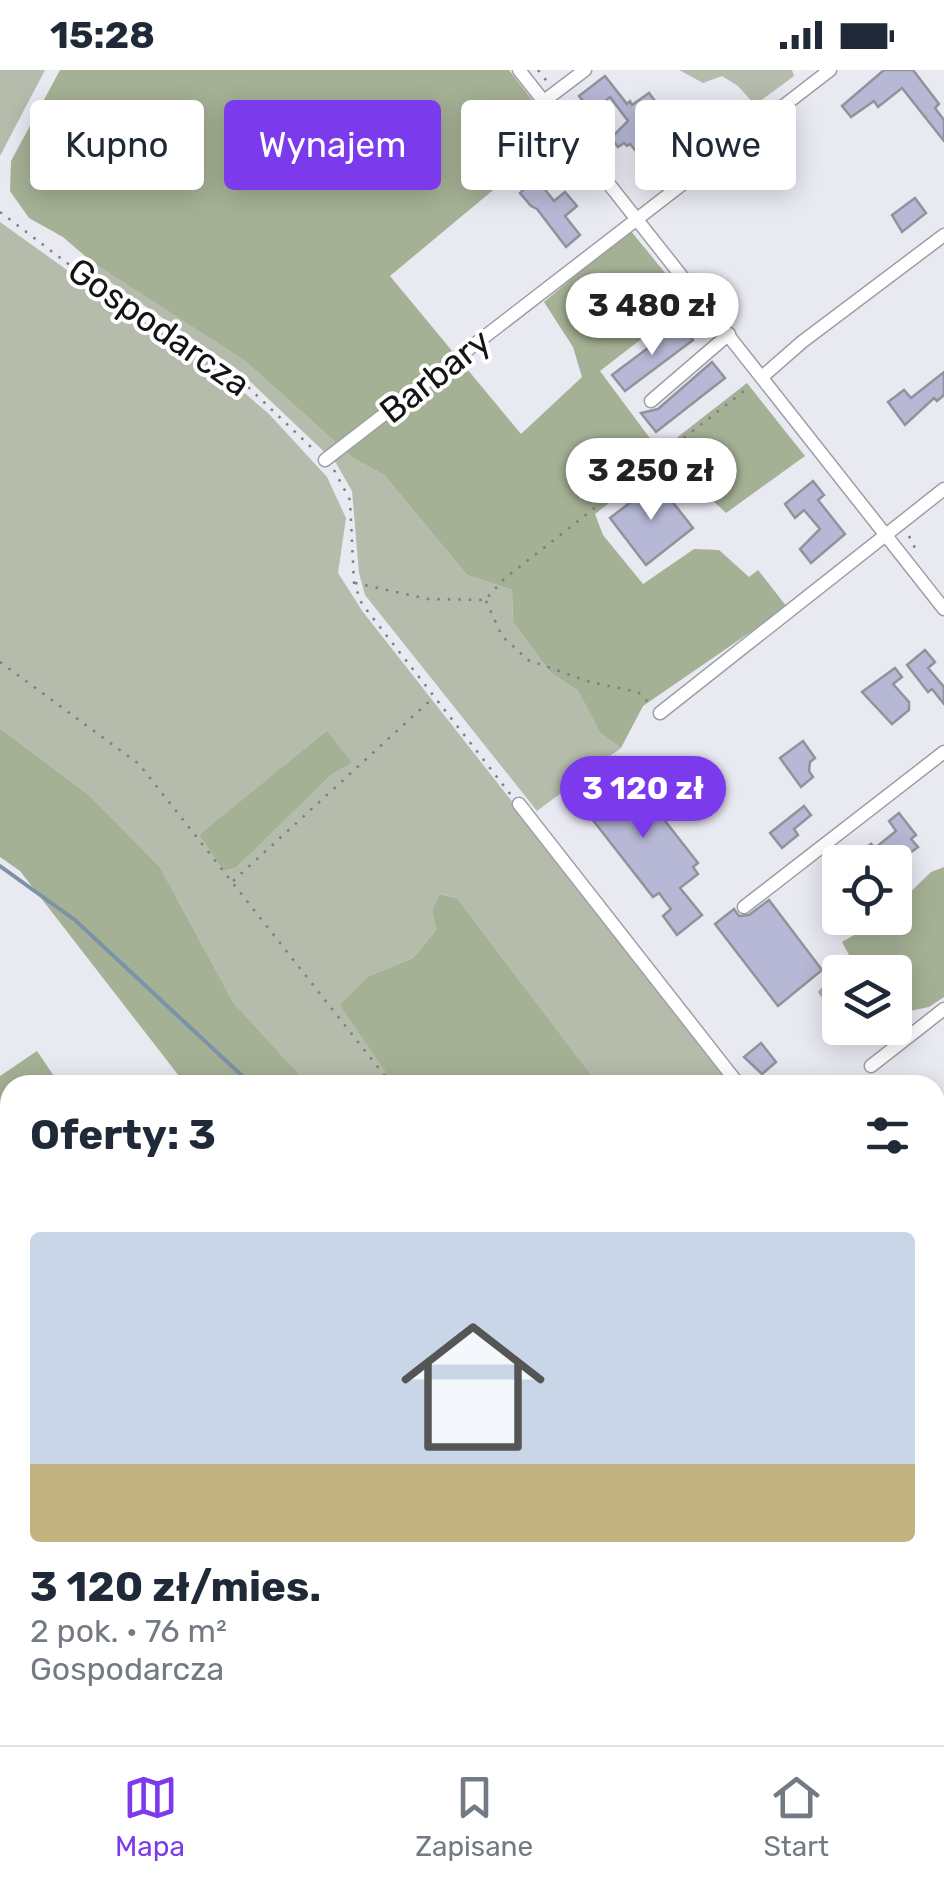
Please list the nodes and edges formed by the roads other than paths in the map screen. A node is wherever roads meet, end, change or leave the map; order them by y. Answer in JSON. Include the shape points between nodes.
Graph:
{"nodes":[{"id":1,"x":519,"y":70,"type":"edge"},
{"id":2,"x":584,"y":70,"type":"edge"},
{"id":3,"x":830,"y":70,"type":"edge"},
{"id":4,"x":543,"y":100,"type":"edge"},
{"id":5,"x":545,"y":100,"type":"edge"},
{"id":6,"x":615,"y":190,"type":"edge"},
{"id":7,"x":638,"y":219,"type":"junction"},
{"id":8,"x":944,"y":235,"type":"edge"},
{"id":9,"x":728,"y":334,"type":"junction"},
{"id":10,"x":762,"y":377,"type":"junction"},
{"id":11,"x":651,"y":401,"type":"dead end"},
{"id":12,"x":325,"y":460,"type":"road end"},
{"id":13,"x":944,"y":490,"type":"edge"},
{"id":14,"x":886,"y":535,"type":"junction"},
{"id":15,"x":944,"y":609,"type":"edge"},
{"id":16,"x":660,"y":713,"type":"road end"},
{"id":17,"x":944,"y":752,"type":"edge"},
{"id":18,"x":518,"y":804,"type":"road end"},
{"id":19,"x":744,"y":907,"type":"dead end"},
{"id":20,"x":944,"y":1009,"type":"edge"},
{"id":21,"x":870,"y":1066,"type":"dead end"},
{"id":22,"x":731,"y":1075,"type":"edge"}],
"edges":[{"from":1,"to":4,"type":"street"},
{"from":2,"to":5,"type":"street"},
{"from":3,"to":7,"type":"street","name":"Barbary"},
{"from":6,"to":7,"type":"street"},
{"from":7,"to":9,"type":"street"},
{"from":7,"to":12,"type":"street","name":"Barbary"},
{"from":8,"to":10,"type":"street"},
{"from":9,"to":10,"type":"street"},
{"from":9,"to":11,"type":"street"},
{"from":10,"to":14,"type":"street"},
{"from":13,"to":14,"type":"street"},
{"from":14,"to":15,"type":"street"},
{"from":14,"to":16,"type":"street"},
{"from":17,"to":19,"type":"street"},
{"from":18,"to":22,"type":"street"},
{"from":20,"to":21,"type":"street"}]}
